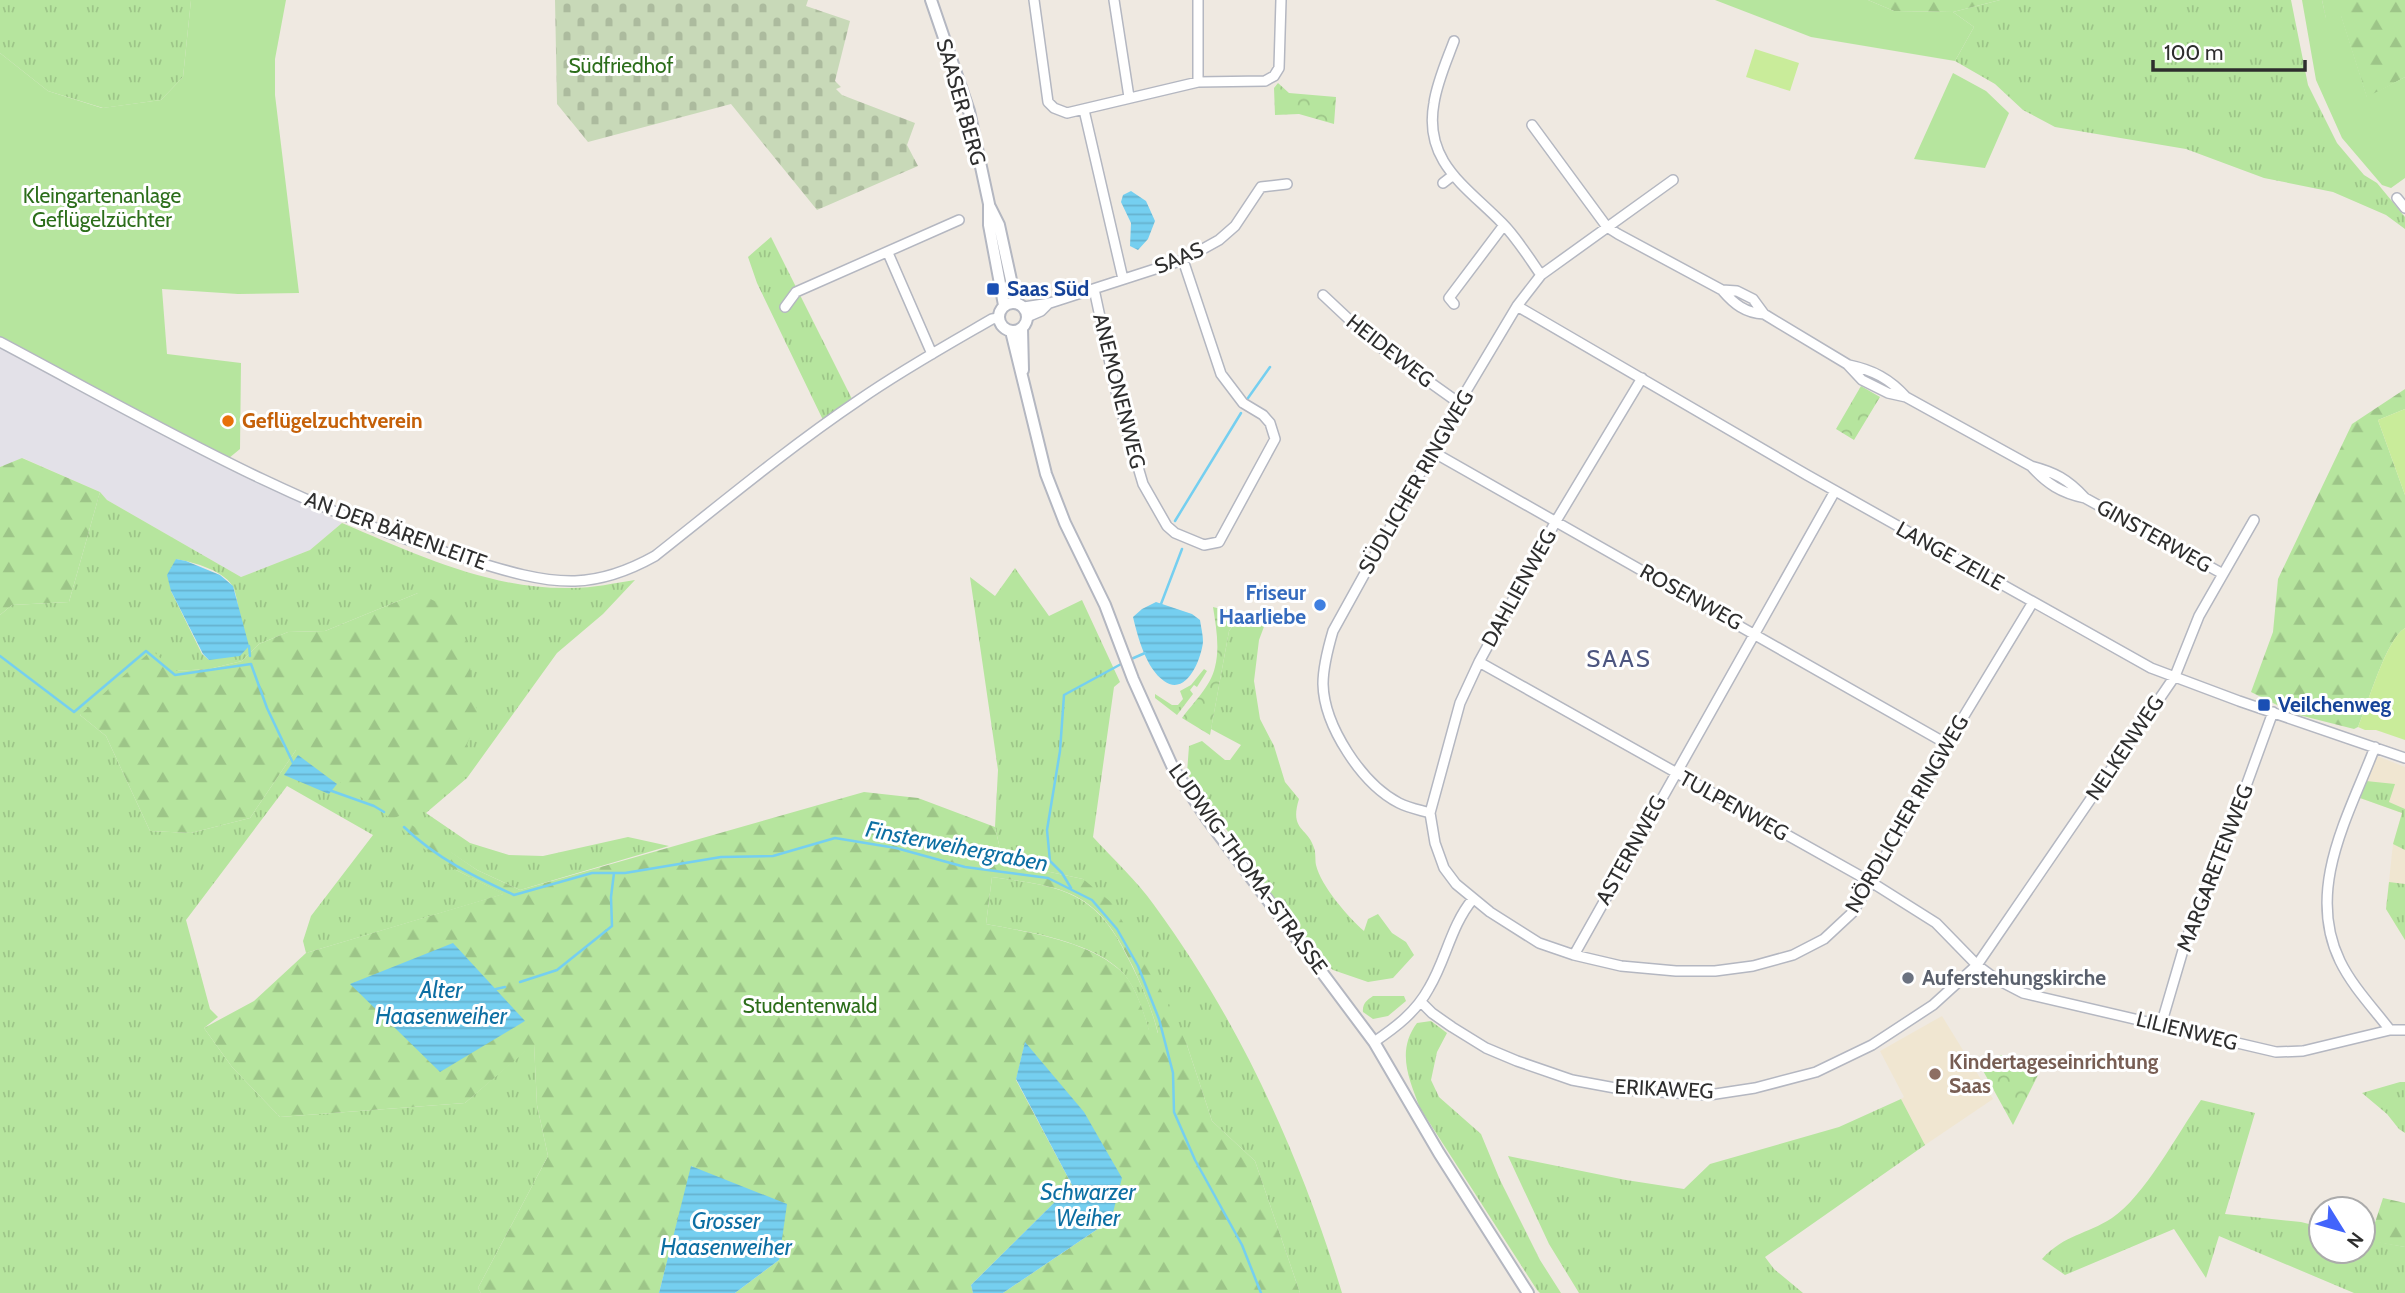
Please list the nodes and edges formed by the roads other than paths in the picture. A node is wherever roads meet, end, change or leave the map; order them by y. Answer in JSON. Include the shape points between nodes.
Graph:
{"nodes":[{"id":1,"x":931,"y":0,"type":"edge"},
{"id":2,"x":1034,"y":0,"type":"edge"},
{"id":3,"x":1114,"y":0,"type":"edge"},
{"id":4,"x":1198,"y":0,"type":"edge"},
{"id":5,"x":1281,"y":0,"type":"edge"},
{"id":6,"x":1454,"y":41,"type":"dead end"},
{"id":7,"x":1198,"y":82,"type":"junction"},
{"id":8,"x":1129,"y":97,"type":"junction"},
{"id":9,"x":1084,"y":110,"type":"junction"},
{"id":10,"x":1532,"y":125,"type":"dead end"},
{"id":11,"x":1452,"y":176,"type":"junction"},
{"id":12,"x":1673,"y":180,"type":"dead end"},
{"id":13,"x":1443,"y":183,"type":"dead end"},
{"id":14,"x":1286,"y":184,"type":"dead end"},
{"id":15,"x":2397,"y":198,"type":"dead end"},
{"id":16,"x":2405,"y":208,"type":"edge"},
{"id":17,"x":959,"y":220,"type":"dead end"},
{"id":18,"x":1504,"y":225,"type":"junction"},
{"id":19,"x":1607,"y":226,"type":"junction"},
{"id":20,"x":888,"y":253,"type":"junction"},
{"id":21,"x":1183,"y":260,"type":"junction"},
{"id":22,"x":1541,"y":275,"type":"junction"},
{"id":23,"x":1124,"y":279,"type":"junction"},
{"id":24,"x":1094,"y":289,"type":"junction"},
{"id":25,"x":1323,"y":295,"type":"dead end"},
{"id":26,"x":1454,"y":304,"type":"dead end"},
{"id":27,"x":1517,"y":306,"type":"junction"},
{"id":28,"x":785,"y":307,"type":"dead end"},
{"id":29,"x":1018,"y":315,"type":"junction"},
{"id":30,"x":999,"y":318,"type":"junction"},
{"id":31,"x":0,"y":342,"type":"edge"},
{"id":32,"x":932,"y":354,"type":"junction"},
{"id":33,"x":1642,"y":378,"type":"junction"},
{"id":34,"x":1459,"y":403,"type":"junction"},
{"id":35,"x":1433,"y":452,"type":"junction"},
{"id":36,"x":1835,"y":491,"type":"junction"},
{"id":37,"x":2254,"y":520,"type":"dead end"},
{"id":38,"x":1556,"y":521,"type":"junction"},
{"id":39,"x":2223,"y":574,"type":"junction"},
{"id":40,"x":2033,"y":603,"type":"junction"},
{"id":41,"x":1754,"y":633,"type":"junction"},
{"id":42,"x":1479,"y":662,"type":"junction"},
{"id":43,"x":2175,"y":676,"type":"junction"},
{"id":44,"x":2273,"y":712,"type":"junction"},
{"id":45,"x":1947,"y":744,"type":"junction"},
{"id":46,"x":2375,"y":747,"type":"junction"},
{"id":47,"x":2405,"y":758,"type":"edge"},
{"id":48,"x":1674,"y":773,"type":"junction"},
{"id":49,"x":1430,"y":813,"type":"junction"},
{"id":50,"x":1871,"y":882,"type":"junction"},
{"id":51,"x":1473,"y":899,"type":"junction"},
{"id":52,"x":1574,"y":955,"type":"junction"},
{"id":53,"x":1977,"y":965,"type":"junction"},
{"id":54,"x":1421,"y":1002,"type":"junction"},
{"id":55,"x":2161,"y":1025,"type":"junction"},
{"id":56,"x":2390,"y":1030,"type":"junction"},
{"id":57,"x":2405,"y":1030,"type":"edge"},
{"id":58,"x":1374,"y":1042,"type":"junction"},
{"id":59,"x":1528,"y":1293,"type":"edge"}],
"edges":[{"from":1,"to":29,"type":"street","name":"SAASER BERG","via":[[968,111],[989,204],[989,225]]},
{"from":2,"to":9,"type":"street","via":[[1048,102],[1067,113]]},
{"from":3,"to":8,"type":"street"},
{"from":4,"to":7,"type":"street"},
{"from":5,"to":7,"type":"street","via":[[1279,68],[1274,76],[1265,81]]},
{"from":6,"to":11,"type":"street","via":[[1433,103],[1434,136]]},
{"from":7,"to":8,"type":"street"},
{"from":8,"to":9,"type":"street"},
{"from":9,"to":23,"type":"street"},
{"from":10,"to":19,"type":"street"},
{"from":11,"to":13,"type":"street"},
{"from":11,"to":18,"type":"street"},
{"from":12,"to":19,"type":"street","name":"SÜDLICHER RINGWEG"},
{"from":14,"to":21,"type":"street","name":"SAAS","via":[[1261,187],[1235,226]]},
{"from":15,"to":16,"type":"street"},
{"from":17,"to":20,"type":"street"},
{"from":18,"to":22,"type":"street"},
{"from":18,"to":26,"type":"street","via":[[1449,298]]},
{"from":19,"to":22,"type":"street","name":"SÜDLICHER RINGWEG"},
{"from":19,"to":39,"type":"street","name":"GINSTERWEG","via":[[1722,290],[1753,299],[1764,314],[1847,364],[1893,382],[1906,397],[2031,466],[2055,488],[2085,498]]},
{"from":20,"to":28,"type":"street","via":[[796,292]]},
{"from":20,"to":32,"type":"street"},
{"from":21,"to":23,"type":"street","name":"SAAS"},
{"from":21,"to":24,"type":"street","name":"ANEMONENWEG","via":[[1221,374],[1243,403],[1270,423],[1275,439],[1219,542],[1204,545],[1175,533],[1143,484],[1117,396]]},
{"from":22,"to":27,"type":"street","name":"SÜDLICHER RINGWEG"},
{"from":23,"to":24,"type":"street","name":"SAAS"},
{"from":24,"to":29,"type":"street","name":"SAAS","via":[[1050,303],[1041,311]]},
{"from":25,"to":34,"type":"street","name":"HEIDEWEG","via":[[1372,341]]},
{"from":27,"to":33,"type":"street","name":"LANGE ZEILE"},
{"from":27,"to":34,"type":"street","name":"SÜDLICHER RINGWEG"},
{"from":29,"to":30,"type":"street"},
{"from":29,"to":30,"type":"street","via":[[1004,328]]},
{"from":29,"to":58,"type":"street","name":"LUDWIG-THOMA-STRASSE","via":[[1017,356],[1046,474],[1157,737],[1216,831]]},
{"from":30,"to":32,"type":"street","name":"AN DER BÄRENLEITE"},
{"from":31,"to":32,"type":"street","name":"AN DER BÄRENLEITE","via":[[348,518],[491,566],[573,581],[608,576],[655,556],[807,437]]},
{"from":33,"to":36,"type":"street","name":"LANGE ZEILE"},
{"from":33,"to":38,"type":"street","name":"DAHLIENWEG"},
{"from":34,"to":35,"type":"street","name":"SÜDLICHER RINGWEG"},
{"from":35,"to":38,"type":"street","name":"ROSENWEG"},
{"from":35,"to":49,"type":"street","name":"SÜDLICHER RINGWEG","via":[[1333,631],[1323,685],[1327,713],[1354,761],[1397,802]]},
{"from":36,"to":40,"type":"street","name":"LANGE ZEILE"},
{"from":36,"to":41,"type":"street","name":"ASTERNWEG"},
{"from":37,"to":39,"type":"street","name":"NELKENWEG"},
{"from":38,"to":41,"type":"street","name":"ROSENWEG"},
{"from":38,"to":42,"type":"street","name":"DAHLIENWEG"},
{"from":39,"to":43,"type":"street","name":"NELKENWEG","via":[[2199,615]]},
{"from":40,"to":43,"type":"street","name":"LANGE ZEILE","via":[[2151,668]]},
{"from":40,"to":45,"type":"street","name":"NÖRDLICHER RINGWEG"},
{"from":41,"to":45,"type":"street","name":"ROSENWEG"},
{"from":41,"to":48,"type":"street","name":"ASTERNWEG"},
{"from":42,"to":48,"type":"street","name":"TULPENWEG"},
{"from":42,"to":49,"type":"street","name":"DAHLIENWEG","via":[[1460,703]]},
{"from":43,"to":44,"type":"street","name":"LANGE ZEILE"},
{"from":43,"to":53,"type":"street","name":"NELKENWEG"},
{"from":44,"to":46,"type":"street","name":"LANGE ZEILE"},
{"from":44,"to":55,"type":"street","name":"MARGARETENWEG","via":[[2186,940]]},
{"from":45,"to":50,"type":"street","name":"NÖRDLICHER RINGWEG"},
{"from":46,"to":47,"type":"street","name":"LANGE ZEILE"},
{"from":46,"to":56,"type":"street","via":[[2336,847],[2325,902],[2340,962]]},
{"from":48,"to":50,"type":"street","name":"TULPENWEG"},
{"from":48,"to":52,"type":"street","name":"ASTERNWEG"},
{"from":49,"to":51,"type":"street","name":"NÖRDLICHER RINGWEG","via":[[1444,868]]},
{"from":50,"to":52,"type":"street","name":"NÖRDLICHER RINGWEG","via":[[1853,912],[1824,939],[1793,955],[1753,966],[1676,971],[1621,966]]},
{"from":50,"to":53,"type":"street","name":"TULPENWEG","via":[[1936,923]]},
{"from":51,"to":52,"type":"street","name":"NÖRDLICHER RINGWEG","via":[[1539,943]]},
{"from":51,"to":54,"type":"street"},
{"from":53,"to":54,"type":"street","name":"ERIKAWEG","via":[[1933,1005],[1871,1045],[1816,1072],[1709,1095],[1626,1090],[1572,1080],[1486,1048]]},
{"from":53,"to":55,"type":"street","name":"LILIENWEG","via":[[2023,993]]},
{"from":54,"to":58,"type":"street","via":[[1403,1022]]},
{"from":55,"to":56,"type":"street","name":"LILIENWEG","via":[[2276,1052],[2303,1052]]},
{"from":56,"to":57,"type":"street","name":"LILIENWEG"},
{"from":58,"to":59,"type":"street","name":"LUDWIG-THOMA-STRASSE"}]}
